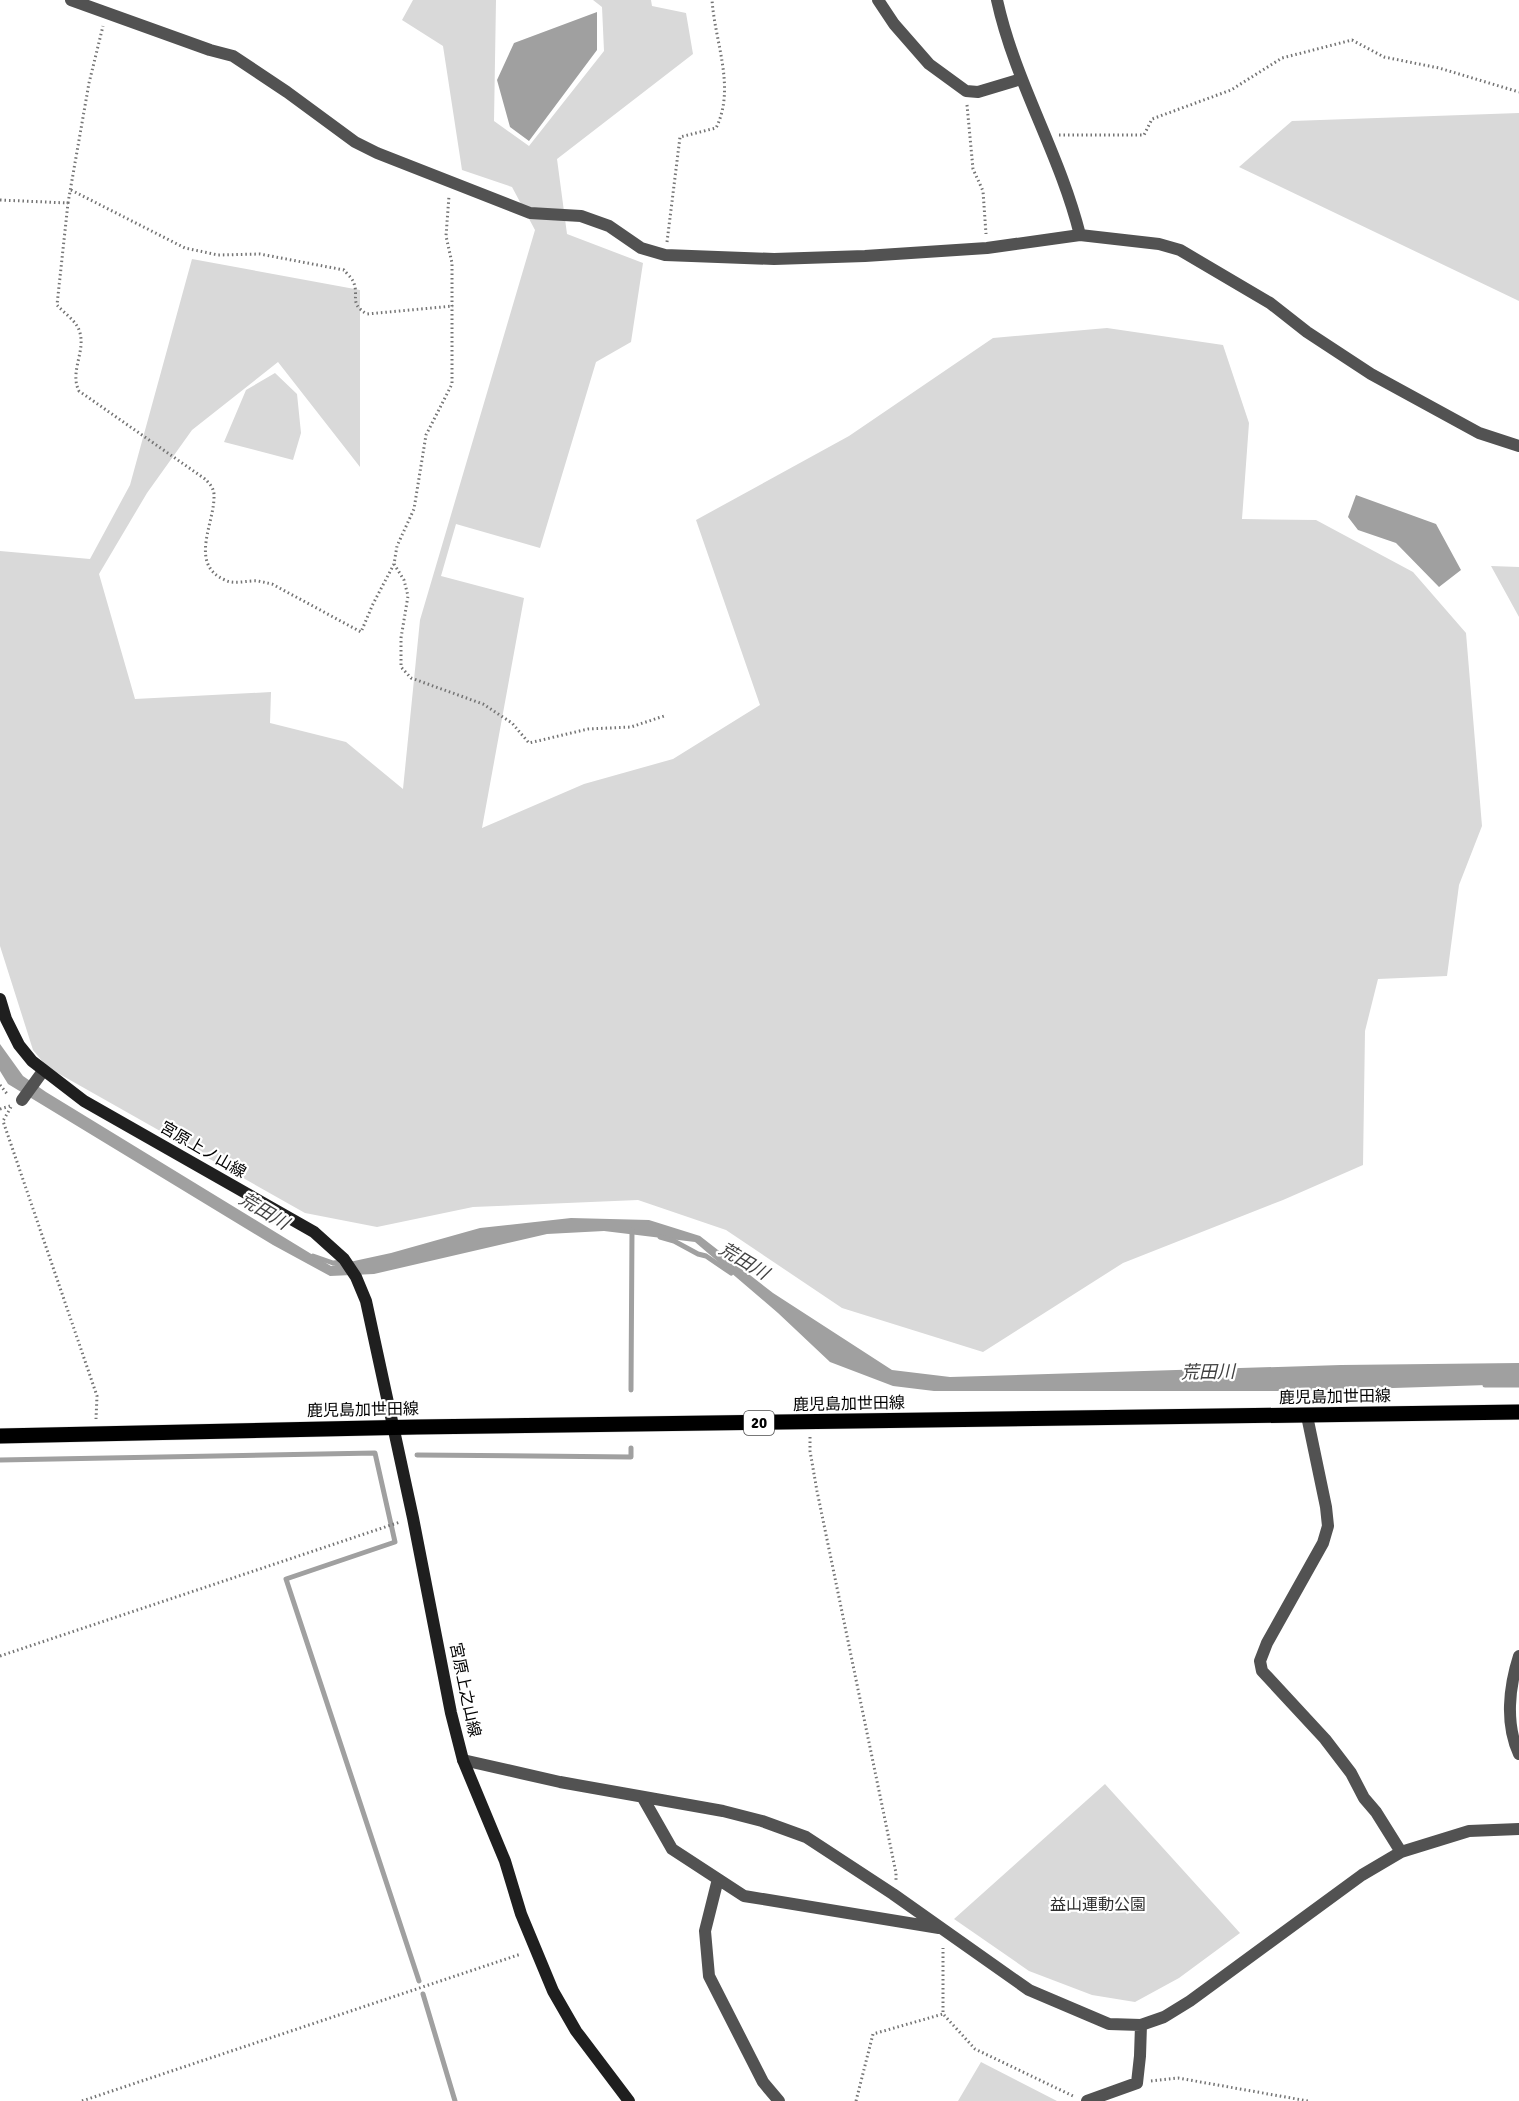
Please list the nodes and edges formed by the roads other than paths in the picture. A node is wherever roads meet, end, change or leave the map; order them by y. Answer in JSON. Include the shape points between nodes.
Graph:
{"nodes":[{"id":1,"x":71,"y":0,"type":"edge"},
{"id":2,"x":878,"y":0,"type":"edge"},
{"id":3,"x":997,"y":0,"type":"edge"},
{"id":4,"x":1021,"y":78,"type":"junction"},
{"id":5,"x":1080,"y":235,"type":"junction"},
{"id":6,"x":1519,"y":446,"type":"edge"},
{"id":7,"x":0,"y":999,"type":"edge"},
{"id":8,"x":43,"y":1071,"type":"junction"},
{"id":9,"x":22,"y":1100,"type":"dead end"},
{"id":10,"x":344,"y":1258,"type":"joint"},
{"id":11,"x":1519,"y":1412,"type":"edge"},
{"id":12,"x":1307,"y":1416,"type":"junction"},
{"id":13,"x":392,"y":1428,"type":"junction"},
{"id":14,"x":0,"y":1436,"type":"edge"},
{"id":15,"x":1519,"y":1656,"type":"edge"},
{"id":16,"x":1519,"y":1754,"type":"edge"},
{"id":17,"x":463,"y":1760,"type":"junction"},
{"id":18,"x":643,"y":1798,"type":"junction"},
{"id":19,"x":1519,"y":1829,"type":"edge"},
{"id":20,"x":1401,"y":1852,"type":"junction"},
{"id":21,"x":718,"y":1879,"type":"junction"},
{"id":22,"x":944,"y":1928,"type":"junction"},
{"id":23,"x":1141,"y":2025,"type":"junction"},
{"id":24,"x":628,"y":2101,"type":"edge"},
{"id":25,"x":779,"y":2101,"type":"edge"},
{"id":26,"x":1087,"y":2101,"type":"edge"}],
"edges":[{"from":1,"to":5,"type":"street","via":[[233,56],[355,142],[378,153],[530,213],[581,216],[609,226],[641,248],[665,255],[774,259],[865,256],[987,248]]},
{"from":2,"to":4,"type":"street","via":[[928,64],[966,91],[978,92]]},
{"from":3,"to":4,"type":"street"},
{"from":4,"to":5,"type":"street","via":[[1068,193]]},
{"from":5,"to":6,"type":"street","via":[[1180,250],[1270,303],[1371,374],[1479,433]]},
{"from":7,"to":8,"type":"street","via":[[19,1045]]},
{"from":8,"to":9,"type":"street"},
{"from":8,"to":10,"type":"street","name":"宮原上ノ山線","via":[[84,1101],[314,1232]]},
{"from":10,"to":13,"type":"street","name":"宮原上之山線","via":[[366,1301]]},
{"from":11,"to":12,"type":"main road","name":"鹿児島加世田線","number":"20"},
{"from":12,"to":13,"type":"main road","name":"鹿児島加世田線","number":"20"},
{"from":12,"to":20,"type":"street","via":[[1328,1526],[1323,1543],[1266,1644],[1260,1661],[1262,1671],[1325,1739]]},
{"from":13,"to":14,"type":"main road","name":"鹿児島加世田線","number":"20"},
{"from":13,"to":17,"type":"street","name":"宮原上之山線"},
{"from":15,"to":16,"type":"street","via":[[1510,1710],[1512,1737]]},
{"from":17,"to":18,"type":"street"},
{"from":17,"to":24,"type":"street","name":"宮原上之山線","via":[[553,1991],[576,2031]]},
{"from":18,"to":21,"type":"street","via":[[672,1849]]},
{"from":18,"to":22,"type":"street","via":[[723,1810],[806,1837]]},
{"from":19,"to":20,"type":"street","via":[[1469,1831]]},
{"from":20,"to":23,"type":"street","via":[[1362,1875],[1190,2001]]},
{"from":21,"to":22,"type":"street","via":[[744,1896]]},
{"from":21,"to":25,"type":"street","via":[[705,1931],[709,1976],[763,2082]]},
{"from":22,"to":23,"type":"street","via":[[1029,1990],[1109,2024]]},
{"from":23,"to":26,"type":"street","via":[[1137,2083]]}]}
